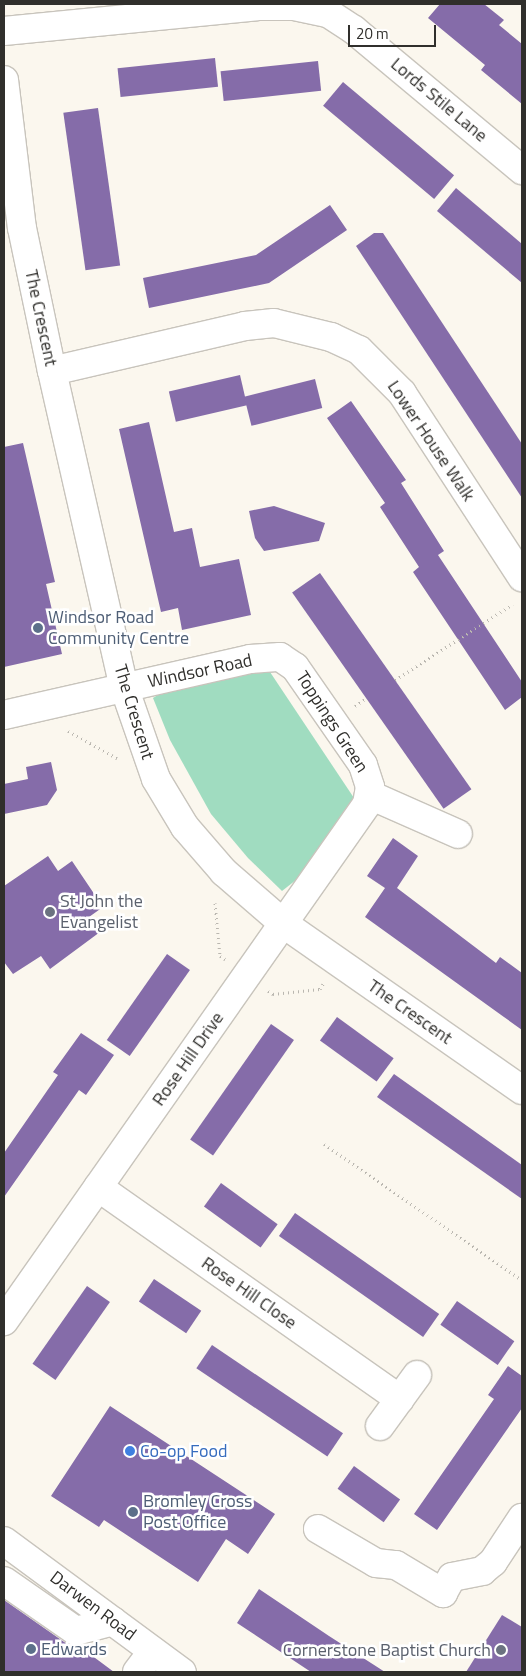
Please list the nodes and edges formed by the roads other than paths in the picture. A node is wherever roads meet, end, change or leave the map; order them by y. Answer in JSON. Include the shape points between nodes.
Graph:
{"nodes":[{"id":1,"x":4,"y":31,"type":"edge"},
{"id":2,"x":4,"y":80,"type":"edge"},
{"id":3,"x":522,"y":170,"type":"edge"},
{"id":4,"x":52,"y":370,"type":"junction"},
{"id":5,"x":522,"y":577,"type":"edge"},
{"id":6,"x":280,"y":657,"type":"joint"},
{"id":7,"x":124,"y":687,"type":"junction"},
{"id":8,"x":4,"y":715,"type":"edge"},
{"id":9,"x":370,"y":795,"type":"junction"},
{"id":10,"x":458,"y":834,"type":"dead end"},
{"id":11,"x":284,"y":924,"type":"junction"},
{"id":12,"x":522,"y":1090,"type":"edge"},
{"id":13,"x":98,"y":1187,"type":"junction"},
{"id":14,"x":4,"y":1321,"type":"edge"},
{"id":15,"x":416,"y":1375,"type":"dead end"},
{"id":16,"x":400,"y":1399,"type":"junction"},
{"id":17,"x":380,"y":1426,"type":"dead end"},
{"id":18,"x":522,"y":1518,"type":"edge"},
{"id":19,"x":318,"y":1529,"type":"dead end"},
{"id":20,"x":4,"y":1541,"type":"edge"},
{"id":21,"x":4,"y":1581,"type":"edge"},
{"id":22,"x":113,"y":1621,"type":"junction"},
{"id":23,"x":153,"y":1651,"type":"junction"},
{"id":24,"x":137,"y":1672,"type":"edge"},
{"id":25,"x":182,"y":1672,"type":"edge"}],
"edges":[{"from":1,"to":3,"type":"street","name":"Lords Stile Lane","via":[[257,6],[294,6],[328,13],[354,30]]},
{"from":2,"to":4,"type":"street","name":"The Crescent","via":[[22,228]]},
{"from":4,"to":5,"type":"street","name":"Lower House Walk","via":[[245,326],[274,323],[331,337],[359,350],[402,393]]},
{"from":4,"to":7,"type":"street","name":"The Crescent"},
{"from":6,"to":7,"type":"street","name":"Windsor Road","via":[[250,659]]},
{"from":6,"to":9,"type":"street","name":"Toppings Green","via":[[295,667],[363,765]]},
{"from":7,"to":8,"type":"street","name":"Windsor Road"},
{"from":7,"to":11,"type":"street","name":"The Crescent","via":[[156,779],[185,827],[224,872]]},
{"from":9,"to":10,"type":"street"},
{"from":9,"to":11,"type":"street","name":"Rose Hill Drive"},
{"from":11,"to":12,"type":"street","name":"The Crescent"},
{"from":11,"to":13,"type":"street","name":"Rose Hill Drive"},
{"from":13,"to":14,"type":"street","name":"Rose Hill Drive"},
{"from":13,"to":16,"type":"street","name":"Rose Hill Close"},
{"from":15,"to":16,"type":"street"},
{"from":16,"to":17,"type":"street"},
{"from":18,"to":19,"type":"street","via":[[493,1562],[482,1572],[452,1577],[443,1593],[396,1565],[376,1563]]},
{"from":20,"to":22,"type":"street","name":"Darwen Road"},
{"from":21,"to":22,"type":"street","via":[[76,1631]]},
{"from":22,"to":23,"type":"street","name":"Darwen Road"},
{"from":23,"to":24,"type":"street"},
{"from":23,"to":25,"type":"street","name":"Darwen Road"}]}
